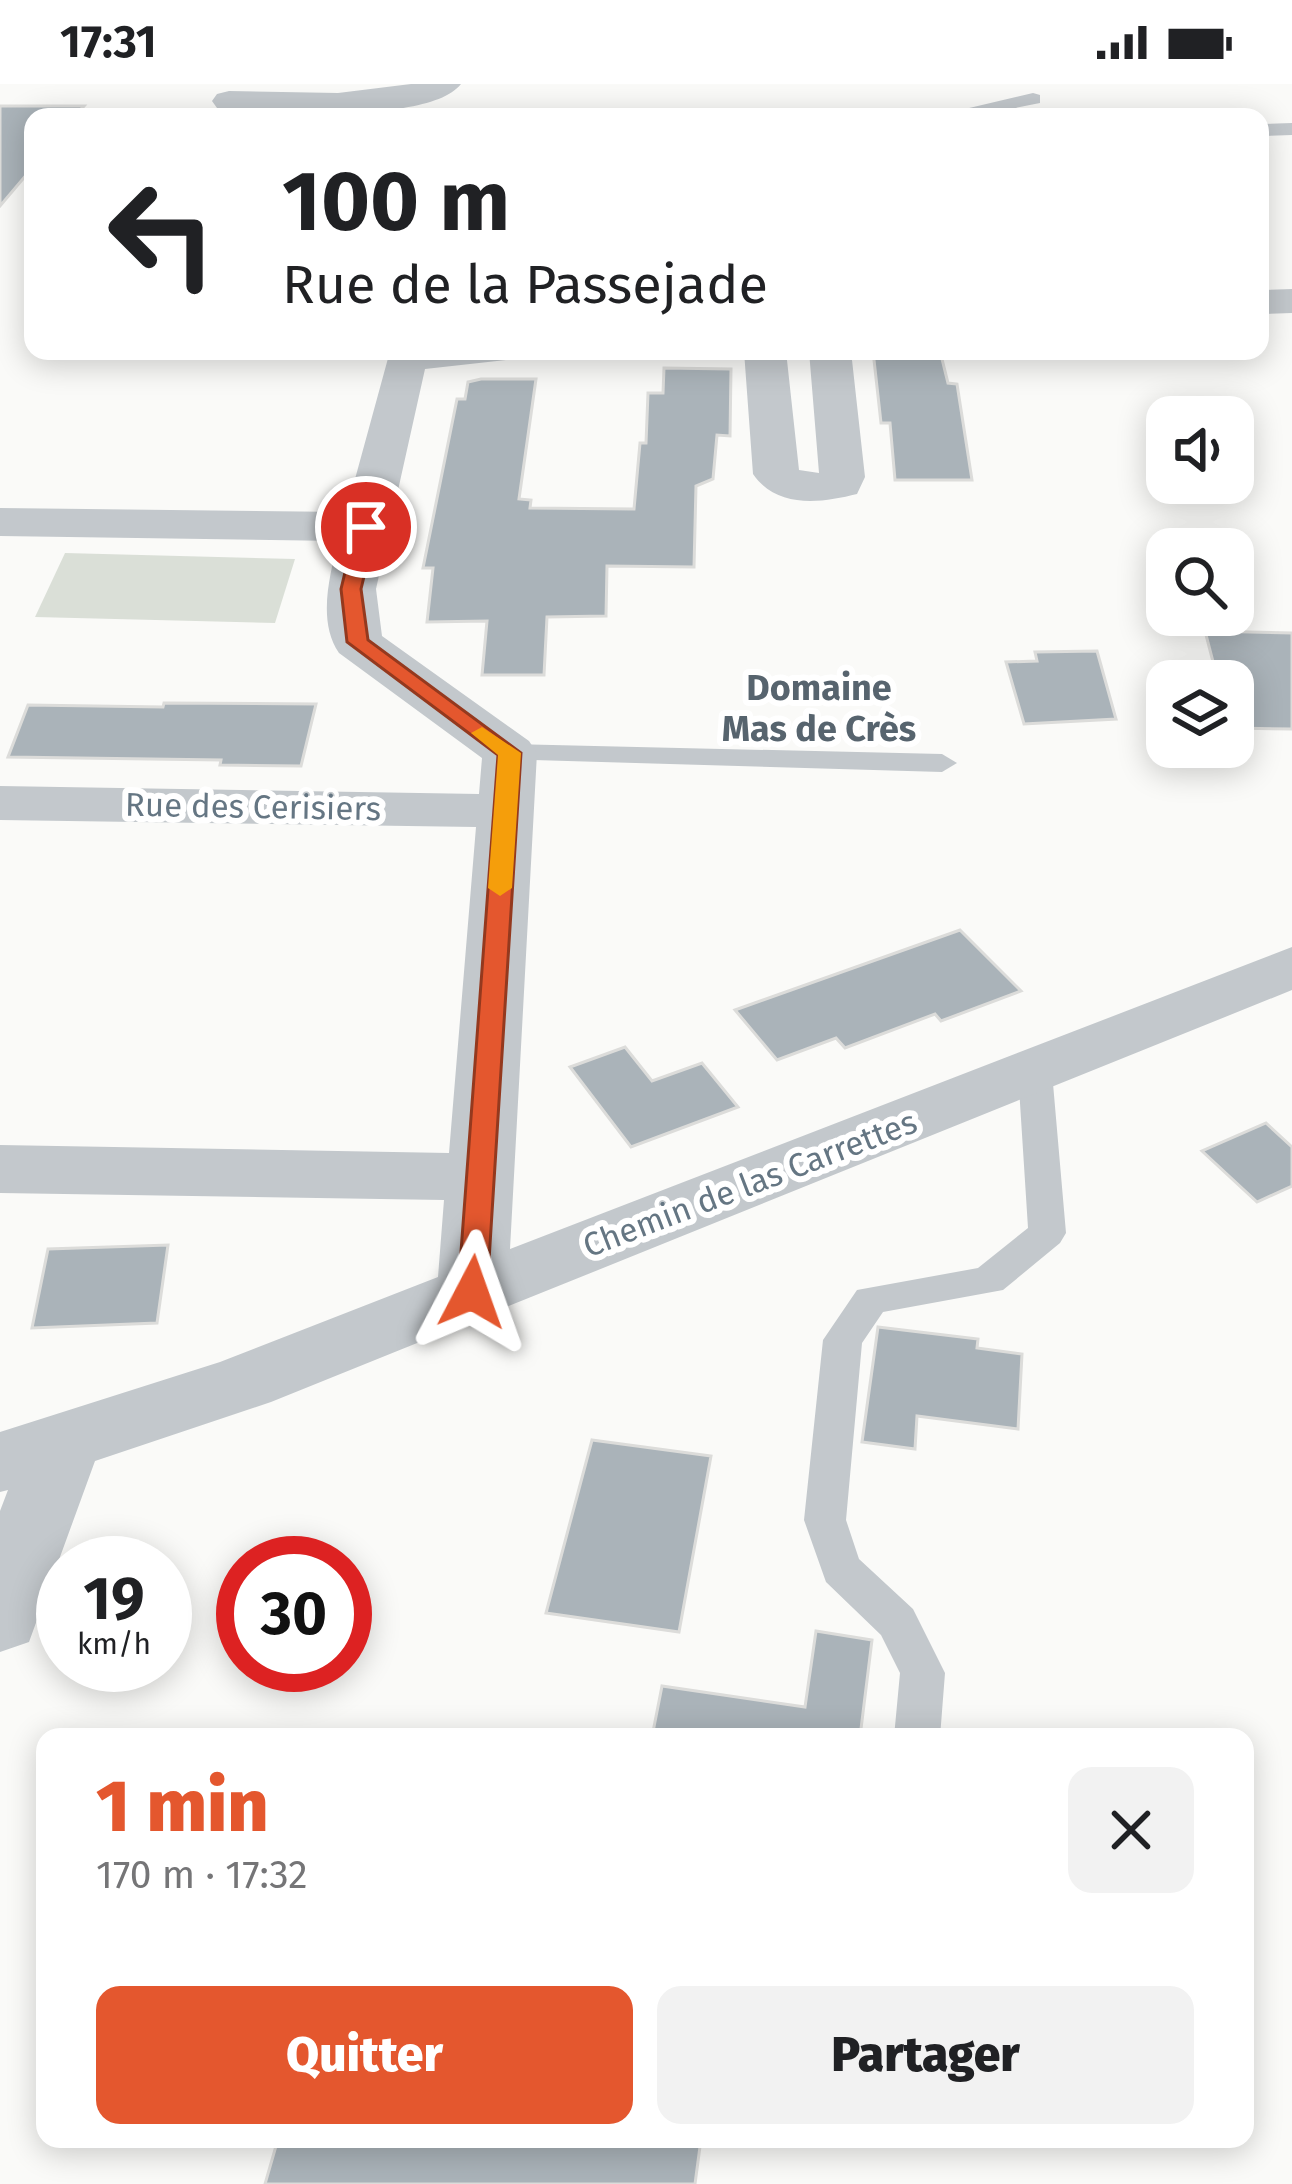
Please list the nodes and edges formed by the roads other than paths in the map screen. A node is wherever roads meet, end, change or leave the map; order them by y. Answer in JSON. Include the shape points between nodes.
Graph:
{"nodes":[{"id":1,"x":444,"y":84,"type":"edge"},
{"id":2,"x":1013,"y":84,"type":"edge"},
{"id":3,"x":225,"y":101,"type":"edge"},
{"id":4,"x":987,"y":108,"type":"edge"},
{"id":5,"x":406,"y":360,"type":"edge"},
{"id":6,"x":766,"y":360,"type":"edge"},
{"id":7,"x":831,"y":360,"type":"edge"},
{"id":8,"x":0,"y":522,"type":"edge"},
{"id":9,"x":366,"y":527,"type":"junction"},
{"id":10,"x":510,"y":753,"type":"junction"},
{"id":11,"x":942,"y":763,"type":"dead end"},
{"id":12,"x":0,"y":803,"type":"edge"},
{"id":13,"x":506,"y":811,"type":"junction"},
{"id":14,"x":1292,"y":967,"type":"edge"},
{"id":15,"x":1035,"y":1072,"type":"junction"},
{"id":16,"x":0,"y":1169,"type":"edge"},
{"id":17,"x":480,"y":1177,"type":"junction"},
{"id":18,"x":472,"y":1292,"type":"junction"},
{"id":19,"x":32,"y":1453,"type":"edge"},
{"id":20,"x":0,"y":1618,"type":"edge"},
{"id":21,"x":918,"y":1728,"type":"edge"}],
"edges":[{"from":1,"to":3,"type":"street","via":[[352,104]]},
{"from":2,"to":4,"type":"lane","via":[[1033,99]]},
{"from":5,"to":9,"type":"street"},
{"from":6,"to":7,"type":"street","via":[[776,474],[793,487],[824,488],[842,477]]},
{"from":8,"to":9,"type":"street"},
{"from":9,"to":10,"type":"street","via":[[351,589],[357,642]]},
{"from":10,"to":11,"type":"lane"},
{"from":10,"to":13,"type":"street"},
{"from":12,"to":13,"type":"street","name":"Rue des Cerisiers"},
{"from":13,"to":17,"type":"street"},
{"from":14,"to":15,"type":"street","name":"Chemin de las Carrettes"},
{"from":15,"to":18,"type":"street","name":"Chemin de las Carrettes"},
{"from":15,"to":21,"type":"lane","via":[[1047,1233],[989,1280],[871,1300],[843,1340],[825,1520],[841,1569],[898,1622],[923,1673]]},
{"from":16,"to":17,"type":"street"},
{"from":17,"to":18,"type":"street"},
{"from":18,"to":19,"type":"street","name":"Chemin de las Carrettes","via":[[245,1382]]},
{"from":19,"to":20,"type":"street"}]}
